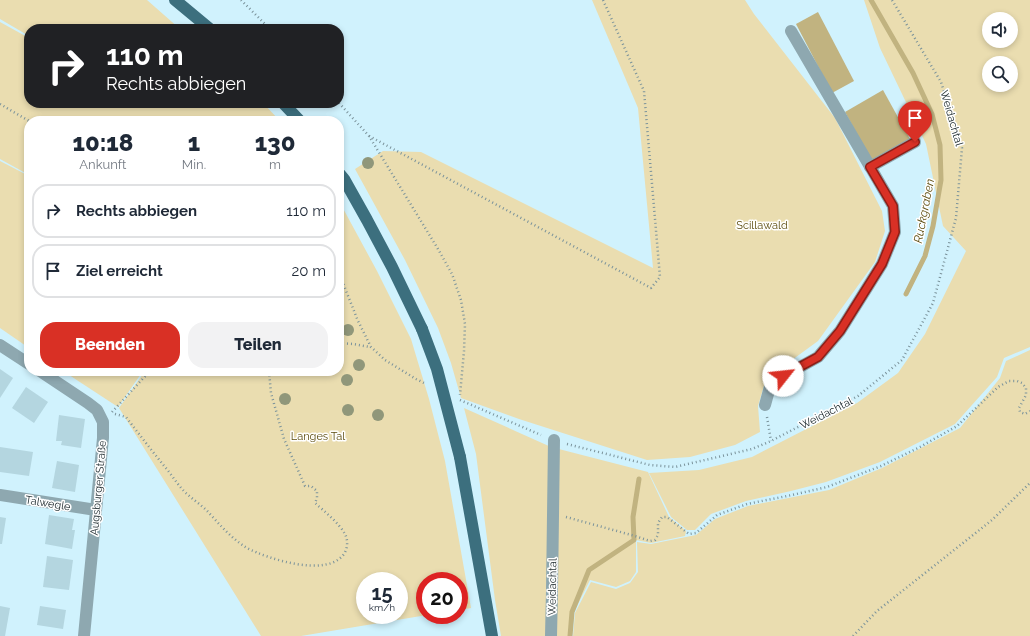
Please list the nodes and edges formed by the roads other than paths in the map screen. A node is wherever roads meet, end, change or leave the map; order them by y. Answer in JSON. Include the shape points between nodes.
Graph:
{"nodes":[{"id":1,"x":175,"y":0,"type":"edge"},
{"id":2,"x":204,"y":24,"type":"edge"},
{"id":3,"x":791,"y":31,"type":"dead end"},
{"id":4,"x":288,"y":108,"type":"edge"},
{"id":5,"x":295,"y":116,"type":"edge"},
{"id":6,"x":915,"y":142,"type":"dead end"},
{"id":7,"x":870,"y":167,"type":"junction"},
{"id":8,"x":344,"y":179,"type":"edge"},
{"id":9,"x":0,"y":345,"type":"edge"},
{"id":10,"x":24,"y":361,"type":"edge"},
{"id":11,"x":48,"y":376,"type":"edge"},
{"id":12,"x":765,"y":405,"type":"road end"},
{"id":13,"x":554,"y":440,"type":"road end"},
{"id":14,"x":0,"y":496,"type":"edge"},
{"id":15,"x":96,"y":510,"type":"junction"},
{"id":16,"x":84,"y":636,"type":"edge"},
{"id":17,"x":492,"y":636,"type":"edge"},
{"id":18,"x":551,"y":636,"type":"edge"}],
"edges":[{"from":1,"to":2,"type":"main road"},
{"from":3,"to":7,"type":"street"},
{"from":4,"to":5,"type":"main road"},
{"from":6,"to":7,"type":"street"},
{"from":7,"to":12,"type":"street","via":[[893,206],[895,232],[882,264],[840,331],[818,357],[771,383]]},
{"from":8,"to":17,"type":"main road","bridge":true,"via":[[392,267],[422,329],[437,369],[460,457]]},
{"from":9,"to":10,"type":"street"},
{"from":11,"to":15,"type":"street","name":"Augsburger Straße","via":[[97,410],[103,422]]},
{"from":13,"to":18,"type":"street","name":"Weidachtal"},
{"from":14,"to":15,"type":"street","name":"Talwegle"},
{"from":15,"to":16,"type":"street","name":"Augsburger Straße"}]}
